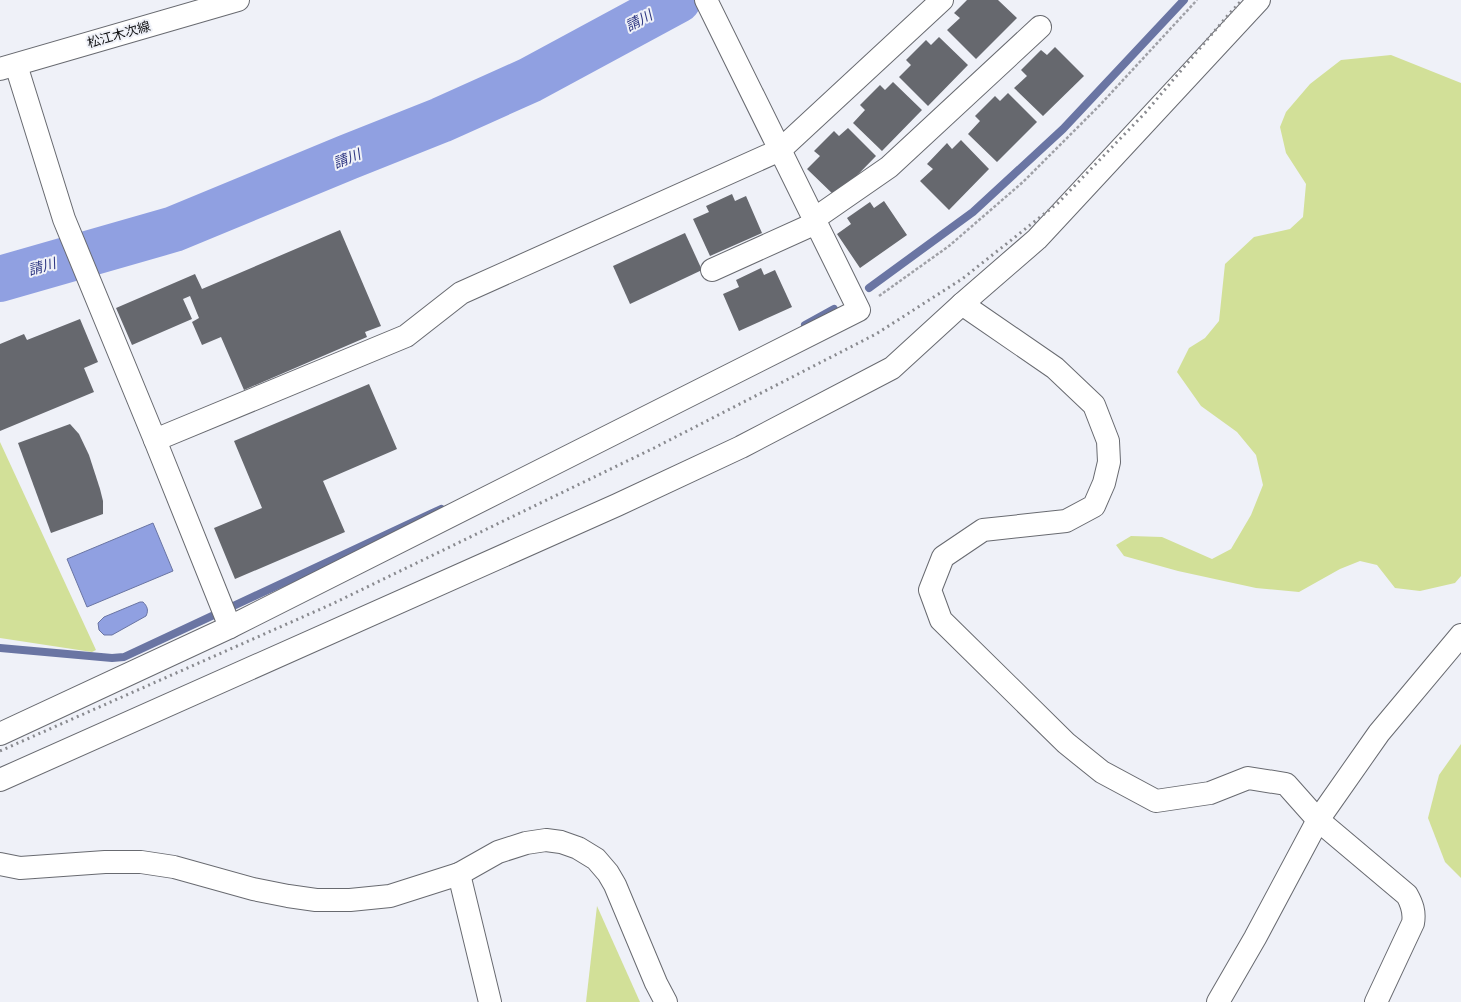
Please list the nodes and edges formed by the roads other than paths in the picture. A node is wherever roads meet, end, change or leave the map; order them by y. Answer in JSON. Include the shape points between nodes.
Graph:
{"nodes":[{"id":1,"x":238,"y":0,"type":"edge"},
{"id":2,"x":706,"y":0,"type":"edge"},
{"id":3,"x":942,"y":0,"type":"edge"},
{"id":4,"x":1259,"y":0,"type":"edge"},
{"id":5,"x":1040,"y":27,"type":"dead end"},
{"id":6,"x":8,"y":67,"type":"edge"},
{"id":7,"x":780,"y":150,"type":"junction"},
{"id":8,"x":815,"y":221,"type":"junction"},
{"id":9,"x":712,"y":270,"type":"dead end"},
{"id":10,"x":962,"y":304,"type":"junction"},
{"id":11,"x":155,"y":440,"type":"junction"},
{"id":12,"x":225,"y":615,"type":"junction"},
{"id":13,"x":1461,"y":635,"type":"edge"},
{"id":14,"x":0,"y":734,"type":"edge"},
{"id":15,"x":0,"y":780,"type":"edge"},
{"id":16,"x":1318,"y":820,"type":"junction"},
{"id":17,"x":0,"y":864,"type":"edge"},
{"id":18,"x":459,"y":874,"type":"junction"},
{"id":19,"x":490,"y":1002,"type":"edge"},
{"id":20,"x":666,"y":1002,"type":"edge"},
{"id":21,"x":1218,"y":1002,"type":"edge"},
{"id":22,"x":1376,"y":1002,"type":"edge"}],
"edges":[{"from":1,"to":6,"type":"street","name":"松江木次線"},
{"from":2,"to":7,"type":"street"},
{"from":3,"to":7,"type":"street"},
{"from":4,"to":10,"type":"street","via":[[1037,239]]},
{"from":5,"to":8,"type":"street","via":[[889,167]]},
{"from":6,"to":11,"type":"street","via":[[64,219]]},
{"from":7,"to":8,"type":"street"},
{"from":7,"to":11,"type":"street","via":[[461,293],[406,336]]},
{"from":8,"to":9,"type":"street"},
{"from":8,"to":12,"type":"street","via":[[859,310]]},
{"from":10,"to":15,"type":"street","via":[[892,368],[741,447],[617,505]]},
{"from":10,"to":16,"type":"street","via":[[1055,368],[1094,405],[1108,441],[1109,462],[1104,483],[1094,506],[1066,521],[983,530],[943,557],[930,590],[941,620],[1066,743],[1102,772],[1150,798],[1156,801],[1210,793],[1248,778],[1286,784]]},
{"from":11,"to":12,"type":"street"},
{"from":12,"to":14,"type":"street"},
{"from":13,"to":16,"type":"street","via":[[1379,733]]},
{"from":16,"to":21,"type":"street"},
{"from":16,"to":22,"type":"street","via":[[1407,895],[1412,904],[1413,923]]},
{"from":17,"to":18,"type":"street","via":[[20,868],[140,862],[174,867],[253,889],[316,900],[390,896]]},
{"from":18,"to":19,"type":"street"},
{"from":18,"to":20,"type":"street","via":[[498,852],[526,842],[562,842],[596,859],[615,885]]}]}
